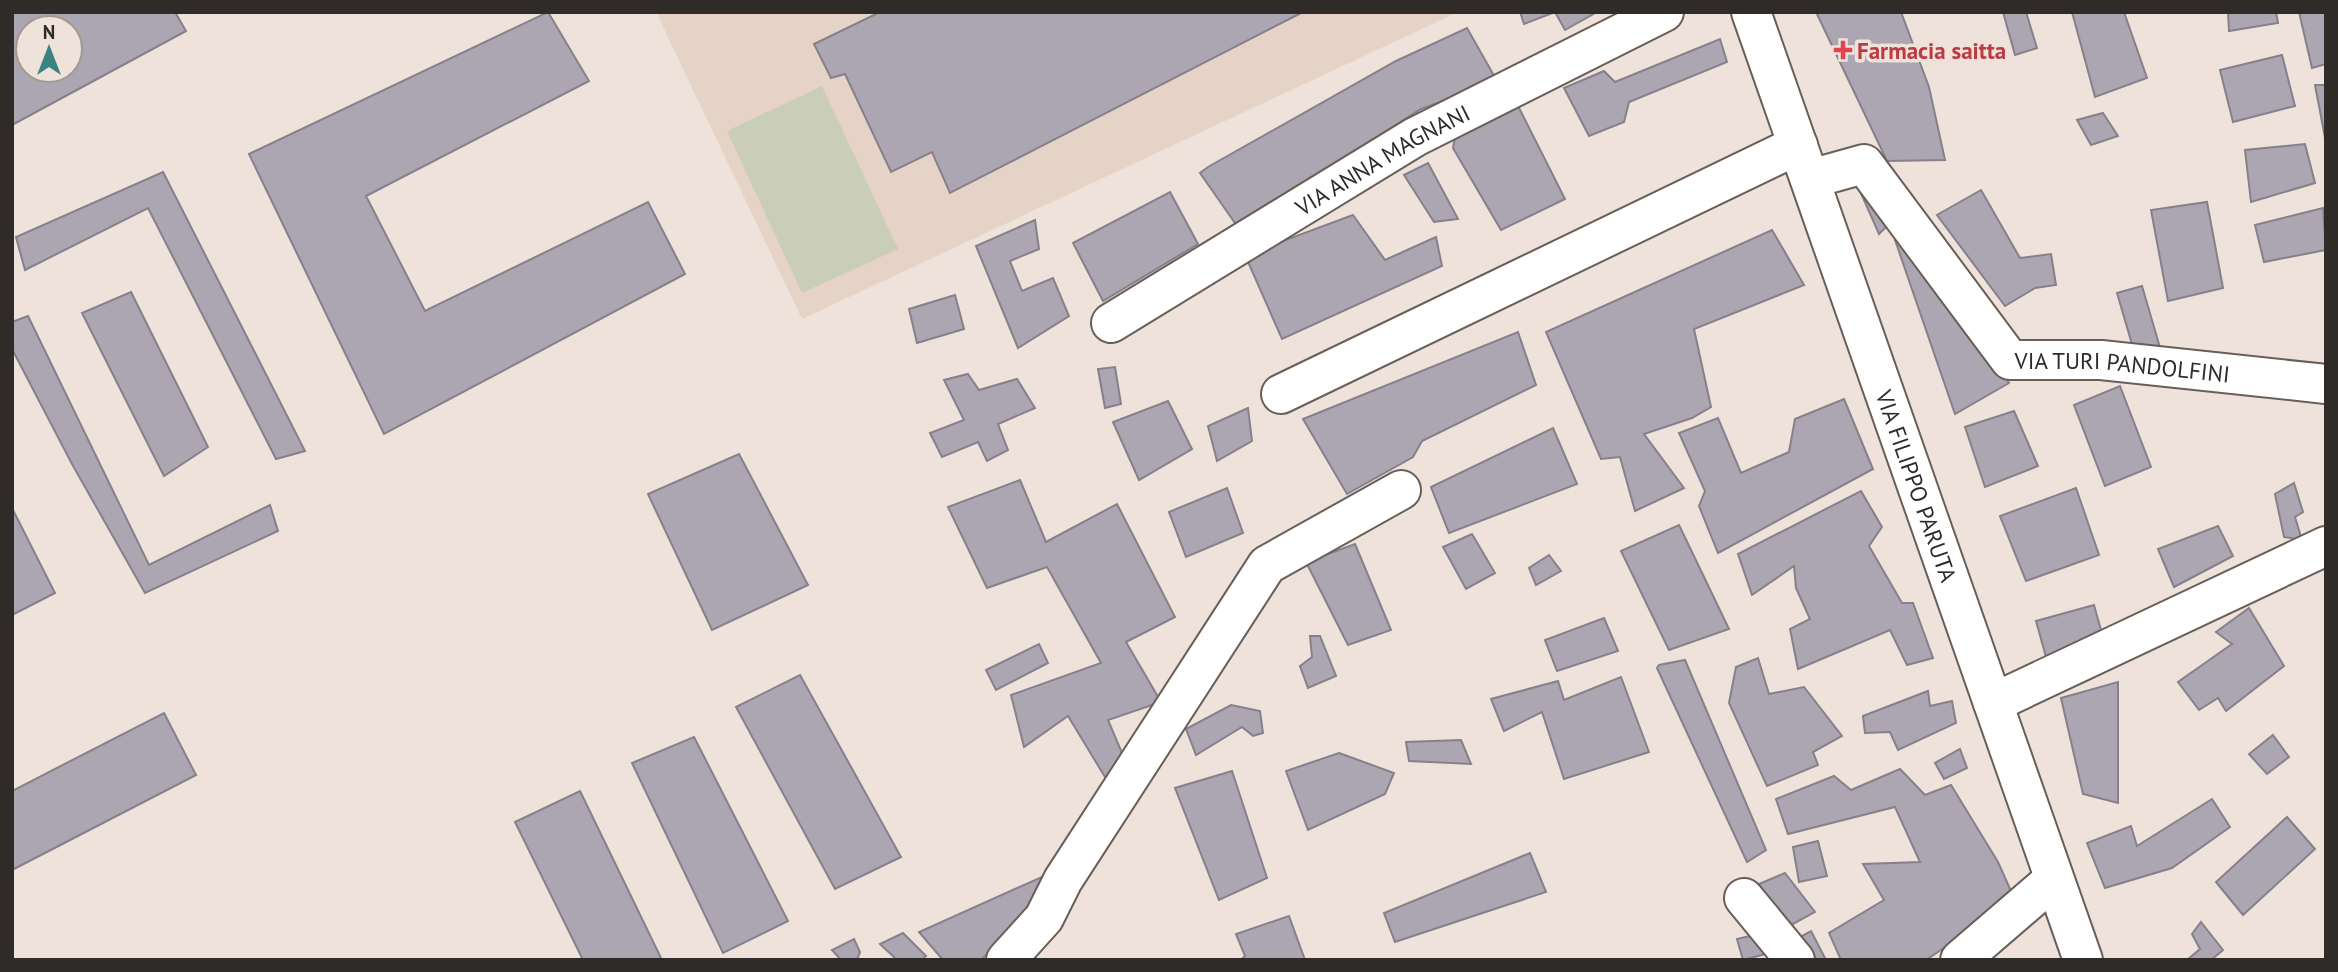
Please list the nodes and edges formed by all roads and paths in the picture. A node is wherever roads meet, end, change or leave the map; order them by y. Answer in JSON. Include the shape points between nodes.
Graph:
{"nodes":[{"id":1,"x":1664,"y":12,"type":"edge"},
{"id":2,"x":1751,"y":12,"type":"edge"},
{"id":3,"x":1804,"y":162,"type":"junction"},
{"id":4,"x":1111,"y":323,"type":"dead end"},
{"id":5,"x":2326,"y":383,"type":"edge"},
{"id":6,"x":1281,"y":394,"type":"dead end"},
{"id":7,"x":1401,"y":489,"type":"dead end"},
{"id":8,"x":2326,"y":546,"type":"edge"},
{"id":9,"x":1993,"y":704,"type":"junction"},
{"id":10,"x":2054,"y":879,"type":"junction"},
{"id":11,"x":1744,"y":898,"type":"dead end"},
{"id":12,"x":1006,"y":960,"type":"edge"},
{"id":13,"x":1795,"y":960,"type":"edge"},
{"id":14,"x":1960,"y":960,"type":"edge"},
{"id":15,"x":2083,"y":960,"type":"edge"}],
"edges":[{"from":1,"to":4,"type":"street","name":"VIA ANNA MAGNANI","via":[[1415,137]]},
{"from":2,"to":3,"type":"street","name":"VIA FILIPPO PARUTA"},
{"from":3,"to":5,"type":"street","name":"VIA TURI PANDOLFINI","via":[[1864,164],[2010,360],[2101,360]]},
{"from":3,"to":6,"type":"street"},
{"from":3,"to":9,"type":"street","name":"VIA FILIPPO PARUTA"},
{"from":7,"to":12,"type":"street","via":[[1268,565],[1063,880],[1044,918]]},
{"from":8,"to":9,"type":"street"},
{"from":9,"to":10,"type":"street","name":"VIA FILIPPO PARUTA"},
{"from":10,"to":14,"type":"street"},
{"from":10,"to":15,"type":"street","name":"VIA FILIPPO PARUTA"},
{"from":11,"to":13,"type":"street"}]}
